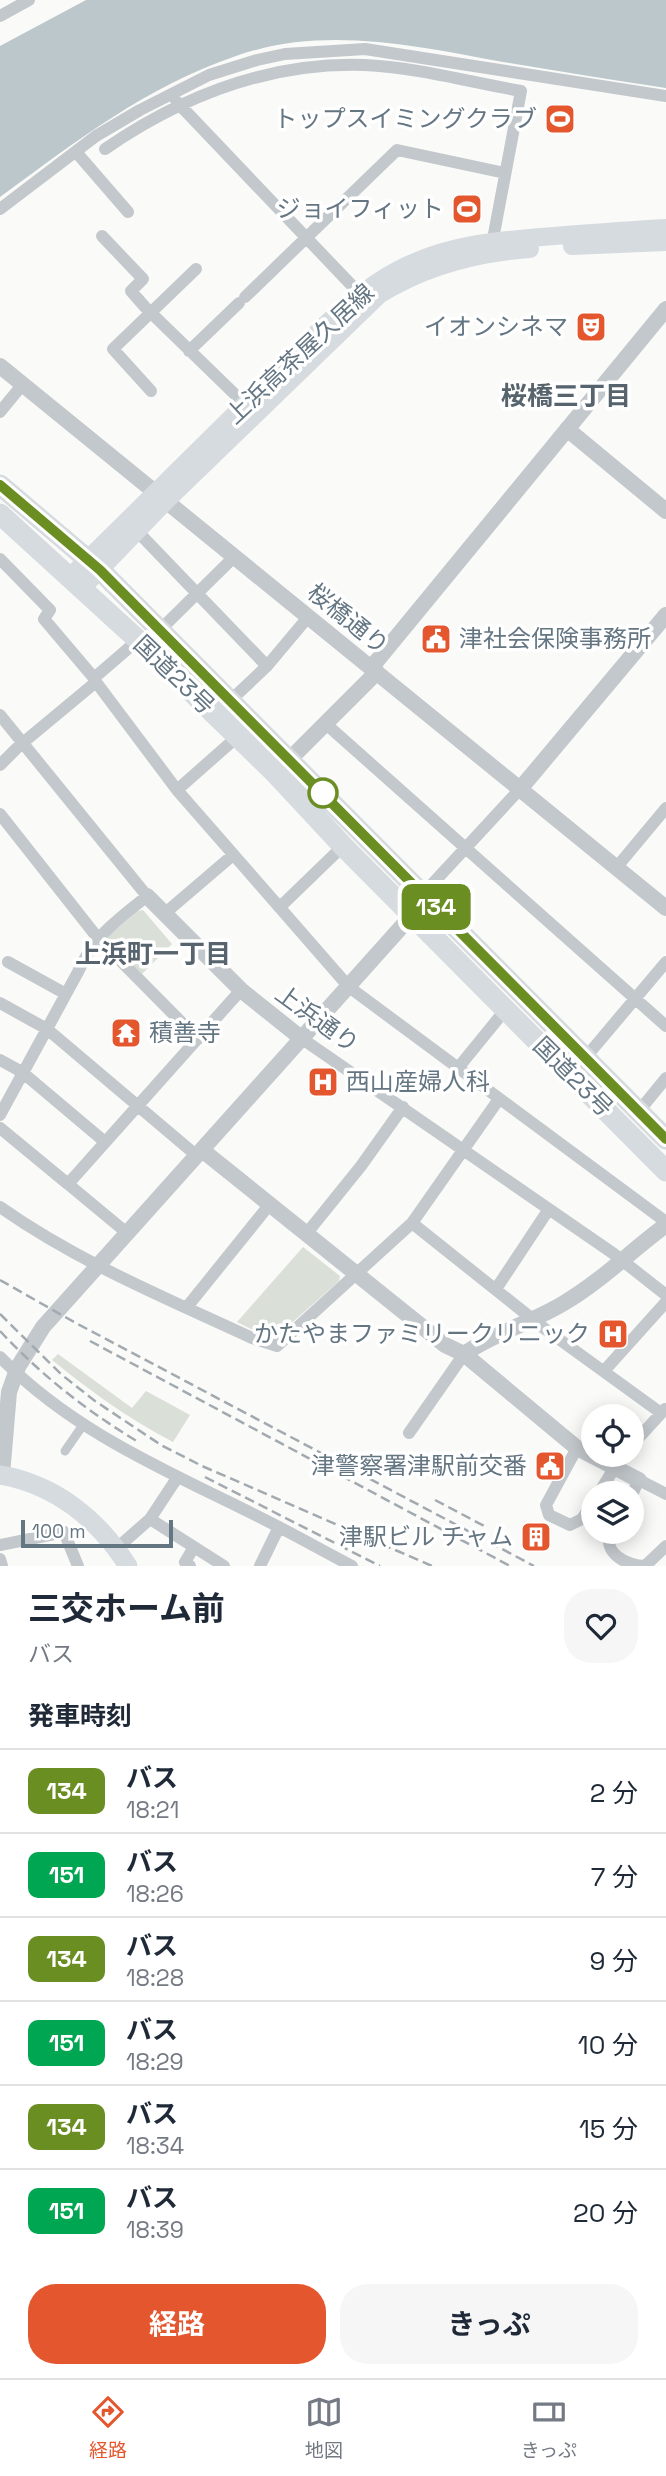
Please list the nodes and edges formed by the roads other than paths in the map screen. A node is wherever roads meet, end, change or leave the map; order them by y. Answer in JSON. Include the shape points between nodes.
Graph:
{"nodes":[{"id":1,"x":29,"y":0,"type":"edge"},
{"id":2,"x":0,"y":16,"type":"edge"},
{"id":3,"x":169,"y":94,"type":"junction"},
{"id":4,"x":666,"y":96,"type":"edge"},
{"id":5,"x":181,"y":106,"type":"junction"},
{"id":6,"x":106,"y":149,"type":"dead end"},
{"id":7,"x":76,"y":152,"type":"junction"},
{"id":8,"x":505,"y":173,"type":"junction"},
{"id":9,"x":0,"y":209,"type":"edge"},
{"id":10,"x":128,"y":212,"type":"dead end"},
{"id":11,"x":666,"y":228,"type":"edge"},
{"id":12,"x":102,"y":236,"type":"dead end"},
{"id":13,"x":306,"y":238,"type":"junction"},
{"id":14,"x":494,"y":239,"type":"junction"},
{"id":15,"x":666,"y":242,"type":"edge"},
{"id":16,"x":196,"y":269,"type":"dead end"},
{"id":17,"x":359,"y":293,"type":"junction"},
{"id":18,"x":666,"y":309,"type":"edge"},
{"id":19,"x":150,"y":313,"type":"junction"},
{"id":20,"x":188,"y":351,"type":"junction"},
{"id":21,"x":0,"y":366,"type":"edge"},
{"id":22,"x":23,"y":384,"type":"junction"},
{"id":23,"x":151,"y":391,"type":"dead end"},
{"id":24,"x":250,"y":409,"type":"junction"},
{"id":25,"x":0,"y":412,"type":"edge"},
{"id":26,"x":567,"y":429,"type":"junction"},
{"id":27,"x":0,"y":485,"type":"edge"},
{"id":28,"x":161,"y":496,"type":"junction"},
{"id":29,"x":666,"y":511,"type":"edge"},
{"id":30,"x":0,"y":514,"type":"edge"},
{"id":31,"x":137,"y":531,"type":"junction"},
{"id":32,"x":235,"y":556,"type":"junction"},
{"id":33,"x":0,"y":559,"type":"edge"},
{"id":34,"x":94,"y":564,"type":"junction"},
{"id":35,"x":76,"y":582,"type":"junction"},
{"id":36,"x":198,"y":594,"type":"junction"},
{"id":37,"x":666,"y":615,"type":"edge"},
{"id":38,"x":309,"y":616,"type":"junction"},
{"id":39,"x":160,"y":630,"type":"junction"},
{"id":40,"x":138,"y":640,"type":"junction"},
{"id":41,"x":267,"y":666,"type":"junction"},
{"id":42,"x":374,"y":670,"type":"junction"},
{"id":43,"x":95,"y":680,"type":"junction"},
{"id":44,"x":231,"y":700,"type":"junction"},
{"id":45,"x":0,"y":715,"type":"edge"},
{"id":46,"x":326,"y":724,"type":"junction"},
{"id":47,"x":237,"y":737,"type":"junction"},
{"id":48,"x":22,"y":743,"type":"junction"},
{"id":49,"x":0,"y":765,"type":"edge"},
{"id":50,"x":283,"y":767,"type":"junction"},
{"id":51,"x":520,"y":789,"type":"junction"},
{"id":52,"x":177,"y":790,"type":"junction"},
{"id":53,"x":666,"y":808,"type":"edge"},
{"id":54,"x":0,"y":814,"type":"edge"},
{"id":55,"x":343,"y":846,"type":"junction"},
{"id":56,"x":466,"y":850,"type":"junction"},
{"id":57,"x":233,"y":855,"type":"junction"},
{"id":58,"x":616,"y":868,"type":"junction"},
{"id":59,"x":423,"y":894,"type":"junction"},
{"id":60,"x":146,"y":896,"type":"junction"},
{"id":61,"x":280,"y":907,"type":"junction"},
{"id":62,"x":666,"y":908,"type":"edge"},
{"id":63,"x":164,"y":914,"type":"junction"},
{"id":64,"x":413,"y":914,"type":"junction"},
{"id":65,"x":97,"y":937,"type":"junction"},
{"id":66,"x":8,"y":962,"type":"dead end"},
{"id":67,"x":666,"y":962,"type":"edge"},
{"id":68,"x":349,"y":987,"type":"junction"},
{"id":69,"x":241,"y":990,"type":"junction"},
{"id":70,"x":66,"y":994,"type":"junction"},
{"id":71,"x":635,"y":1000,"type":"junction"},
{"id":72,"x":0,"y":1003,"type":"edge"},
{"id":73,"x":506,"y":1009,"type":"junction"},
{"id":74,"x":666,"y":1026,"type":"edge"},
{"id":75,"x":47,"y":1029,"type":"junction"},
{"id":76,"x":301,"y":1038,"type":"junction"},
{"id":77,"x":198,"y":1039,"type":"junction"},
{"id":78,"x":586,"y":1057,"type":"junction"},
{"id":79,"x":0,"y":1060,"type":"edge"},
{"id":80,"x":458,"y":1068,"type":"junction"},
{"id":81,"x":22,"y":1072,"type":"junction"},
{"id":82,"x":666,"y":1078,"type":"edge"},
{"id":83,"x":499,"y":1099,"type":"junction"},
{"id":84,"x":138,"y":1105,"type":"junction"},
{"id":85,"x":403,"y":1107,"type":"junction"},
{"id":86,"x":639,"y":1111,"type":"junction"},
{"id":87,"x":0,"y":1115,"type":"edge"},
{"id":88,"x":0,"y":1128,"type":"edge"},
{"id":89,"x":666,"y":1138,"type":"edge"},
{"id":90,"x":105,"y":1142,"type":"junction"},
{"id":91,"x":196,"y":1150,"type":"junction"},
{"id":92,"x":464,"y":1150,"type":"junction"},
{"id":93,"x":666,"y":1171,"type":"edge"},
{"id":94,"x":68,"y":1184,"type":"junction"},
{"id":95,"x":270,"y":1204,"type":"junction"},
{"id":96,"x":0,"y":1207,"type":"edge"},
{"id":97,"x":550,"y":1209,"type":"junction"},
{"id":98,"x":412,"y":1223,"type":"junction"},
{"id":99,"x":666,"y":1224,"type":"edge"},
{"id":100,"x":127,"y":1233,"type":"junction"},
{"id":101,"x":307,"y":1233,"type":"junction"},
{"id":102,"x":622,"y":1259,"type":"junction"},
{"id":103,"x":97,"y":1266,"type":"junction"},
{"id":104,"x":357,"y":1273,"type":"junction"},
{"id":105,"x":496,"y":1289,"type":"junction"},
{"id":106,"x":666,"y":1295,"type":"edge"},
{"id":107,"x":666,"y":1302,"type":"edge"},
{"id":108,"x":187,"y":1307,"type":"junction"},
{"id":109,"x":535,"y":1319,"type":"junction"},
{"id":110,"x":464,"y":1354,"type":"junction"},
{"id":111,"x":0,"y":1357,"type":"edge"},
{"id":112,"x":604,"y":1371,"type":"junction"},
{"id":113,"x":16,"y":1373,"type":"junction"},
{"id":114,"x":664,"y":1411,"type":"edge"},
{"id":115,"x":83,"y":1425,"type":"junction"},
{"id":116,"x":644,"y":1432,"type":"edge"},
{"id":117,"x":409,"y":1433,"type":"dead end"},
{"id":118,"x":577,"y":1448,"type":"junction"},
{"id":119,"x":581,"y":1449,"type":"edge"},
{"id":120,"x":65,"y":1451,"type":"dead end"},
{"id":121,"x":1,"y":1475,"type":"edge"},
{"id":122,"x":177,"y":1478,"type":"junction"},
{"id":123,"x":644,"y":1489,"type":"edge"},
{"id":124,"x":666,"y":1494,"type":"edge"},
{"id":125,"x":150,"y":1519,"type":"junction"},
{"id":126,"x":581,"y":1520,"type":"edge"},
{"id":127,"x":279,"y":1527,"type":"junction"},
{"id":128,"x":608,"y":1544,"type":"edge"},
{"id":129,"x":0,"y":1545,"type":"edge"},
{"id":130,"x":194,"y":1547,"type":"junction"},
{"id":131,"x":117,"y":1548,"type":"junction"},
{"id":132,"x":665,"y":1548,"type":"edge"},
{"id":133,"x":0,"y":1559,"type":"edge"},
{"id":134,"x":2,"y":1566,"type":"edge"},
{"id":135,"x":78,"y":1566,"type":"edge"},
{"id":136,"x":128,"y":1566,"type":"edge"},
{"id":137,"x":190,"y":1566,"type":"edge"},
{"id":138,"x":224,"y":1566,"type":"edge"},
{"id":139,"x":260,"y":1566,"type":"edge"},
{"id":140,"x":352,"y":1566,"type":"edge"},
{"id":141,"x":645,"y":1566,"type":"edge"}],
"edges":[{"from":1,"to":2,"type":"street"},
{"from":3,"to":4,"type":"street","via":[[257,60],[310,51],[365,49]]},
{"from":3,"to":5,"type":"street"},
{"from":3,"to":7,"type":"street"},
{"from":5,"to":6,"type":"street"},
{"from":5,"to":8,"type":"street","via":[[246,79],[334,65],[391,68],[521,91]]},
{"from":5,"to":13,"type":"street"},
{"from":7,"to":9,"type":"street"},
{"from":7,"to":10,"type":"street"},
{"from":8,"to":13,"type":"street","via":[[397,150]]},
{"from":8,"to":14,"type":"street"},
{"from":11,"to":14,"type":"main road","name":"上浜高茶屋久居線"},
{"from":12,"to":19,"type":"street","via":[[143,279],[131,291]]},
{"from":13,"to":17,"type":"street"},
{"from":13,"to":20,"type":"street"},
{"from":14,"to":17,"type":"main road","name":"上浜高茶屋久居線","via":[[428,256]]},
{"from":15,"to":24,"type":"main road","name":"上浜高茶屋久居線","via":[[501,251],[416,274],[367,304]]},
{"from":16,"to":19,"type":"street"},
{"from":17,"to":24,"type":"main road","name":"上浜高茶屋久居線"},
{"from":18,"to":26,"type":"street"},
{"from":19,"to":20,"type":"street"},
{"from":19,"to":23,"type":"street","via":[[113,349]]},
{"from":20,"to":24,"type":"street"},
{"from":21,"to":22,"type":"street","name":"桜橋通り"},
{"from":22,"to":25,"type":"street"},
{"from":22,"to":28,"type":"street","name":"桜橋通り"},
{"from":24,"to":28,"type":"main road","name":"上浜高茶屋久居線"},
{"from":26,"to":29,"type":"street"},
{"from":26,"to":42,"type":"street"},
{"from":27,"to":34,"type":"highway","name":"国道23号"},
{"from":28,"to":31,"type":"main road","name":"上浜高茶屋久居線"},
{"from":28,"to":32,"type":"street","name":"桜橋通り"},
{"from":28,"to":34,"type":"main road","name":"上浜高茶屋久居線"},
{"from":30,"to":35,"type":"highway","name":"国道23号"},
{"from":31,"to":34,"type":"main road","name":"上浜高茶屋久居線"},
{"from":31,"to":36,"type":"street"},
{"from":32,"to":36,"type":"street"},
{"from":32,"to":38,"type":"street","name":"桜橋通り"},
{"from":33,"to":43,"type":"street","via":[[50,610],[44,619]]},
{"from":34,"to":35,"type":"main road","name":"上浜高茶屋久居線"},
{"from":34,"to":39,"type":"highway","name":"国道23号"},
{"from":35,"to":40,"type":"highway","name":"国道23号"},
{"from":36,"to":39,"type":"street"},
{"from":36,"to":41,"type":"street"},
{"from":37,"to":51,"type":"street"},
{"from":38,"to":41,"type":"street"},
{"from":38,"to":42,"type":"street","name":"桜橋通り"},
{"from":39,"to":44,"type":"highway","name":"国道23号"},
{"from":40,"to":43,"type":"street"},
{"from":40,"to":47,"type":"highway","name":"国道23号"},
{"from":41,"to":44,"type":"street"},
{"from":42,"to":46,"type":"street"},
{"from":42,"to":51,"type":"street","name":"桜橋通り"},
{"from":43,"to":48,"type":"street"},
{"from":43,"to":52,"type":"street"},
{"from":44,"to":50,"type":"highway","name":"国道23号"},
{"from":45,"to":48,"type":"street","name":"上浜通り"},
{"from":46,"to":50,"type":"street"},
{"from":46,"to":56,"type":"street"},
{"from":47,"to":50,"type":"highway","name":"国道23号"},
{"from":47,"to":52,"type":"street"},
{"from":48,"to":49,"type":"street"},
{"from":48,"to":60,"type":"street","name":"上浜通り"},
{"from":50,"to":55,"type":"highway","name":"国道23号"},
{"from":50,"to":59,"type":"highway","name":"国道23号"},
{"from":51,"to":56,"type":"street"},
{"from":51,"to":58,"type":"street","name":"桜橋通り"},
{"from":52,"to":57,"type":"street"},
{"from":53,"to":58,"type":"street"},
{"from":54,"to":65,"type":"street"},
{"from":55,"to":61,"type":"street"},
{"from":55,"to":64,"type":"highway","name":"国道23号"},
{"from":56,"to":59,"type":"street"},
{"from":56,"to":71,"type":"street"},
{"from":57,"to":61,"type":"street"},
{"from":57,"to":63,"type":"street"},
{"from":58,"to":62,"type":"street","name":"桜橋通り"},
{"from":59,"to":64,"type":"street"},
{"from":59,"to":78,"type":"highway","name":"国道23号"},
{"from":60,"to":63,"type":"street","name":"上浜通り"},
{"from":60,"to":65,"type":"street"},
{"from":61,"to":68,"type":"street"},
{"from":63,"to":69,"type":"street","name":"上浜通り"},
{"from":64,"to":68,"type":"street"},
{"from":64,"to":73,"type":"highway","name":"国道23号"},
{"from":65,"to":70,"type":"street"},
{"from":65,"to":77,"type":"street"},
{"from":66,"to":70,"type":"street"},
{"from":67,"to":71,"type":"street"},
{"from":68,"to":76,"type":"street"},
{"from":68,"to":80,"type":"street"},
{"from":69,"to":76,"type":"street","name":"上浜通り"},
{"from":69,"to":77,"type":"street"},
{"from":70,"to":75,"type":"street"},
{"from":71,"to":74,"type":"street"},
{"from":71,"to":78,"type":"street"},
{"from":72,"to":75,"type":"street"},
{"from":73,"to":80,"type":"street"},
{"from":73,"to":93,"type":"highway","name":"国道23号"},
{"from":75,"to":81,"type":"street"},
{"from":75,"to":84,"type":"street"},
{"from":76,"to":85,"type":"street","name":"上浜通り"},
{"from":76,"to":91,"type":"street"},
{"from":77,"to":84,"type":"street"},
{"from":78,"to":86,"type":"highway","name":"国道23号"},
{"from":79,"to":81,"type":"street"},
{"from":80,"to":83,"type":"street"},
{"from":81,"to":87,"type":"street"},
{"from":81,"to":90,"type":"street"},
{"from":82,"to":86,"type":"street"},
{"from":83,"to":92,"type":"street"},
{"from":83,"to":99,"type":"street"},
{"from":84,"to":90,"type":"street"},
{"from":84,"to":91,"type":"street"},
{"from":85,"to":92,"type":"street","name":"上浜通り"},
{"from":85,"to":101,"type":"street"},
{"from":86,"to":89,"type":"highway","name":"国道23号"},
{"from":88,"to":94,"type":"street"},
{"from":90,"to":94,"type":"street"},
{"from":91,"to":95,"type":"street"},
{"from":91,"to":100,"type":"street"},
{"from":92,"to":97,"type":"street","name":"上浜通り"},
{"from":92,"to":98,"type":"street"},
{"from":94,"to":100,"type":"street"},
{"from":95,"to":101,"type":"street"},
{"from":95,"to":108,"type":"street"},
{"from":96,"to":103,"type":"street"},
{"from":97,"to":102,"type":"street","name":"上浜通り"},
{"from":97,"to":105,"type":"street"},
{"from":98,"to":104,"type":"street"},
{"from":98,"to":105,"type":"street"},
{"from":99,"to":102,"type":"street"},
{"from":100,"to":103,"type":"street"},
{"from":101,"to":104,"type":"street"},
{"from":102,"to":106,"type":"street","name":"上浜通り"},
{"from":102,"to":109,"type":"street","via":[[566,1302]]},
{"from":103,"to":108,"type":"street"},
{"from":103,"to":113,"type":"street","via":[[43,1327]]},
{"from":104,"to":108,"type":"street","via":[[277,1346]]},
{"from":104,"to":110,"type":"street","via":[[445,1345]]},
{"from":105,"to":109,"type":"street"},
{"from":107,"to":112,"type":"street"},
{"from":109,"to":110,"type":"street"},
{"from":109,"to":112,"type":"street"},
{"from":110,"to":117,"type":"street"},
{"from":110,"to":118,"type":"street"},
{"from":111,"to":113,"type":"street"},
{"from":112,"to":114,"type":"street"},
{"from":113,"to":115,"type":"street"},
{"from":113,"to":121,"type":"street","via":[[9,1392]]},
{"from":114,"to":116,"type":"street"},
{"from":115,"to":120,"type":"street"},
{"from":115,"to":122,"type":"street"},
{"from":118,"to":119,"type":"street"},
{"from":118,"to":126,"type":"street","via":[[546,1505],[549,1515],[570,1525]]},
{"from":121,"to":131,"type":"main road","via":[[40,1487],[67,1502]]},
{"from":122,"to":125,"type":"street"},
{"from":122,"to":127,"type":"street"},
{"from":123,"to":124,"type":"street"},
{"from":125,"to":130,"type":"street"},
{"from":125,"to":131,"type":"street"},
{"from":127,"to":139,"type":"street"},
{"from":127,"to":140,"type":"street"},
{"from":128,"to":141,"type":"street","via":[[614,1554]]},
{"from":129,"to":135,"type":"street","via":[[64,1532]]},
{"from":130,"to":137,"type":"street","via":[[185,1562]]},
{"from":130,"to":138,"type":"street"},
{"from":131,"to":136,"type":"main road"},
{"from":132,"to":141,"type":"street"},
{"from":133,"to":134,"type":"street"}]}
